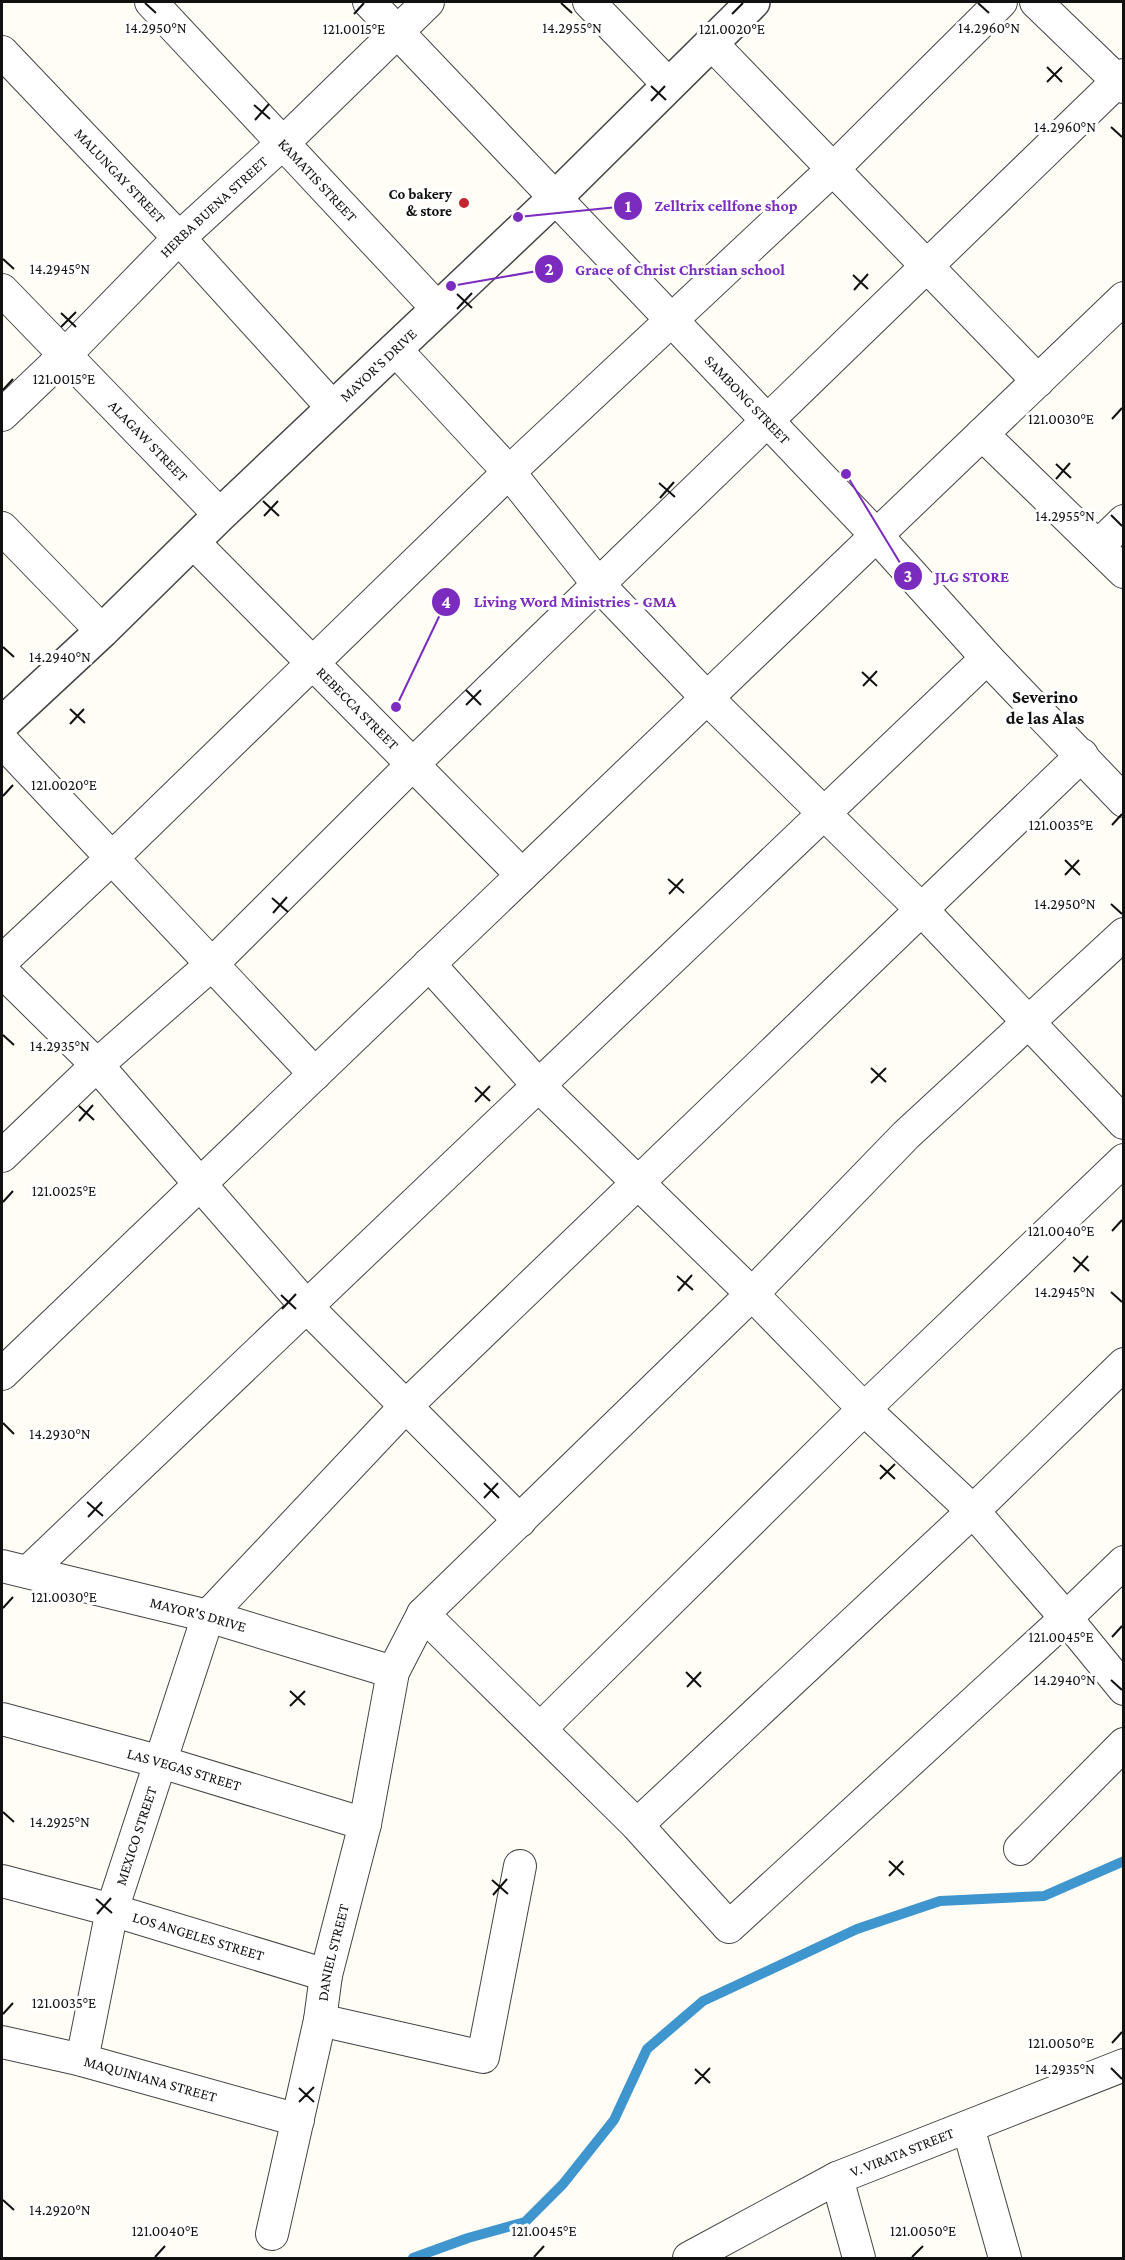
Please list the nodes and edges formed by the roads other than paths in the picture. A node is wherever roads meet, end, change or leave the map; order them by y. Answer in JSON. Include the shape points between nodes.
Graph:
{"nodes":[{"id":1,"x":151,"y":2,"type":"edge"},
{"id":2,"x":369,"y":2,"type":"edge"},
{"id":3,"x":428,"y":2,"type":"edge"},
{"id":4,"x":589,"y":2,"type":"edge"},
{"id":5,"x":753,"y":2,"type":"edge"},
{"id":6,"x":1001,"y":2,"type":"edge"},
{"id":7,"x":1036,"y":2,"type":"edge"},
{"id":8,"x":397,"y":31,"type":"junction"},
{"id":9,"x":711,"y":43,"type":"junction"},
{"id":10,"x":2,"y":52,"type":"edge"},
{"id":11,"x":1121,"y":81,"type":"edge"},
{"id":12,"x":668,"y":84,"type":"junction"},
{"id":13,"x":283,"y":143,"type":"junction"},
{"id":14,"x":832,"y":169,"type":"junction"},
{"id":15,"x":555,"y":197,"type":"junction"},
{"id":16,"x":179,"y":238,"type":"junction"},
{"id":17,"x":926,"y":267,"type":"junction"},
{"id":18,"x":2,"y":290,"type":"edge"},
{"id":19,"x":1124,"y":298,"type":"edge"},
{"id":20,"x":437,"y":308,"type":"junction"},
{"id":21,"x":670,"y":321,"type":"junction"},
{"id":22,"x":395,"y":349,"type":"junction"},
{"id":23,"x":65,"y":355,"type":"junction"},
{"id":24,"x":1038,"y":381,"type":"junction"},
{"id":25,"x":333,"y":408,"type":"junction"},
{"id":26,"x":2,"y":415,"type":"edge"},
{"id":27,"x":766,"y":420,"type":"junction"},
{"id":28,"x":982,"y":434,"type":"junction"},
{"id":29,"x":508,"y":472,"type":"junction"},
{"id":30,"x":220,"y":515,"type":"junction"},
{"id":31,"x":1124,"y":520,"type":"edge"},
{"id":32,"x":2,"y":528,"type":"edge"},
{"id":33,"x":876,"y":536,"type":"junction"},
{"id":34,"x":193,"y":542,"type":"junction"},
{"id":35,"x":1098,"y":546,"type":"junction"},
{"id":36,"x":1124,"y":572,"type":"edge"},
{"id":37,"x":598,"y":584,"type":"junction"},
{"id":38,"x":102,"y":631,"type":"junction"},
{"id":39,"x":987,"y":658,"type":"junction"},
{"id":40,"x":314,"y":663,"type":"junction"},
{"id":41,"x":707,"y":698,"type":"junction"},
{"id":42,"x":2,"y":724,"type":"edge"},
{"id":43,"x":2,"y":741,"type":"edge"},
{"id":44,"x":1082,"y":755,"type":"junction"},
{"id":45,"x":413,"y":764,"type":"junction"},
{"id":46,"x":1124,"y":801,"type":"edge"},
{"id":47,"x":824,"y":814,"type":"junction"},
{"id":48,"x":112,"y":858,"type":"junction"},
{"id":49,"x":522,"y":875,"type":"junction"},
{"id":50,"x":922,"y":910,"type":"junction"},
{"id":51,"x":1124,"y":934,"type":"edge"},
{"id":52,"x":2,"y":961,"type":"edge"},
{"id":53,"x":212,"y":964,"type":"junction"},
{"id":54,"x":429,"y":964,"type":"junction"},
{"id":55,"x":2,"y":971,"type":"edge"},
{"id":56,"x":1029,"y":1021,"type":"junction"},
{"id":57,"x":97,"y":1065,"type":"junction"},
{"id":58,"x":315,"y":1074,"type":"junction"},
{"id":59,"x":539,"y":1086,"type":"junction"},
{"id":60,"x":1124,"y":1122,"type":"edge"},
{"id":61,"x":2,"y":1156,"type":"edge"},
{"id":62,"x":1124,"y":1160,"type":"edge"},
{"id":63,"x":200,"y":1184,"type":"junction"},
{"id":64,"x":638,"y":1184,"type":"junction"},
{"id":65,"x":752,"y":1294,"type":"junction"},
{"id":66,"x":307,"y":1307,"type":"junction"},
{"id":67,"x":1124,"y":1364,"type":"edge"},
{"id":68,"x":2,"y":1374,"type":"edge"},
{"id":69,"x":406,"y":1406,"type":"junction"},
{"id":70,"x":864,"y":1408,"type":"junction"},
{"id":71,"x":973,"y":1511,"type":"junction"},
{"id":72,"x":520,"y":1521,"type":"junction"},
{"id":73,"x":1124,"y":1562,"type":"edge"},
{"id":74,"x":15,"y":1569,"type":"edge"},
{"id":75,"x":423,"y":1614,"type":"junction"},
{"id":76,"x":208,"y":1616,"type":"junction"},
{"id":77,"x":1066,"y":1618,"type":"junction"},
{"id":78,"x":393,"y":1672,"type":"junction"},
{"id":79,"x":1124,"y":1689,"type":"edge"},
{"id":80,"x":2,"y":1719,"type":"edge"},
{"id":81,"x":541,"y":1728,"type":"junction"},
{"id":82,"x":1124,"y":1744,"type":"edge"},
{"id":83,"x":161,"y":1762,"type":"junction"},
{"id":84,"x":365,"y":1824,"type":"junction"},
{"id":85,"x":637,"y":1825,"type":"junction"},
{"id":86,"x":1020,"y":1849,"type":"dead end"},
{"id":87,"x":520,"y":1866,"type":"dead end"},
{"id":88,"x":2,"y":1881,"type":"edge"},
{"id":89,"x":112,"y":1910,"type":"junction"},
{"id":90,"x":326,"y":1975,"type":"junction"},
{"id":91,"x":320,"y":2020,"type":"junction"},
{"id":92,"x":2,"y":2042,"type":"edge"},
{"id":93,"x":82,"y":2061,"type":"junction"},
{"id":94,"x":1124,"y":2065,"type":"edge"},
{"id":95,"x":298,"y":2121,"type":"junction"},
{"id":96,"x":968,"y":2127,"type":"junction"},
{"id":97,"x":837,"y":2178,"type":"junction"},
{"id":98,"x":272,"y":2234,"type":"dead end"},
{"id":99,"x":689,"y":2259,"type":"edge"},
{"id":100,"x":859,"y":2259,"type":"edge"},
{"id":101,"x":1005,"y":2259,"type":"edge"}],
"edges":[{"from":1,"to":13,"type":"street","name":"KAMATIS STREET"},
{"from":2,"to":8,"type":"street","name":"SAMBONG STREET"},
{"from":3,"to":8,"type":"street","name":"HERBA BUENA STREET"},
{"from":4,"to":12,"type":"street"},
{"from":5,"to":9,"type":"street","name":"MAYOR'S DRIVE"},
{"from":6,"to":14,"type":"street"},
{"from":7,"to":11,"type":"street"},
{"from":8,"to":13,"type":"street","name":"HERBA BUENA STREET"},
{"from":8,"to":15,"type":"street","name":"SAMBONG STREET"},
{"from":9,"to":12,"type":"street","name":"MAYOR'S DRIVE"},
{"from":9,"to":14,"type":"street"},
{"from":10,"to":16,"type":"street","name":"MALUNGAY STREET"},
{"from":11,"to":17,"type":"street"},
{"from":12,"to":15,"type":"street","name":"MAYOR'S DRIVE"},
{"from":13,"to":16,"type":"street","name":"HERBA BUENA STREET"},
{"from":13,"to":20,"type":"street","name":"KAMATIS STREET"},
{"from":14,"to":17,"type":"street"},
{"from":14,"to":21,"type":"street"},
{"from":15,"to":20,"type":"street","name":"MAYOR'S DRIVE"},
{"from":15,"to":21,"type":"street","name":"SAMBONG STREET"},
{"from":16,"to":23,"type":"street","name":"HERBA BUENA STREET"},
{"from":16,"to":25,"type":"street","name":"MALUNGAY STREET"},
{"from":17,"to":24,"type":"street"},
{"from":17,"to":27,"type":"street"},
{"from":18,"to":23,"type":"street","name":"ALAGAW STREET"},
{"from":19,"to":24,"type":"street"},
{"from":20,"to":22,"type":"street","name":"MAYOR'S DRIVE"},
{"from":21,"to":27,"type":"street","name":"SAMBONG STREET"},
{"from":21,"to":29,"type":"street"},
{"from":22,"to":25,"type":"street","name":"MAYOR'S DRIVE"},
{"from":22,"to":29,"type":"street"},
{"from":23,"to":26,"type":"street","name":"HERBA BUENA STREET"},
{"from":23,"to":30,"type":"street","name":"ALAGAW STREET"},
{"from":24,"to":28,"type":"street"},
{"from":25,"to":30,"type":"street","name":"MAYOR'S DRIVE"},
{"from":27,"to":33,"type":"street","name":"SAMBONG STREET"},
{"from":27,"to":37,"type":"street"},
{"from":28,"to":33,"type":"street"},
{"from":28,"to":35,"type":"street"},
{"from":29,"to":37,"type":"street"},
{"from":29,"to":40,"type":"street"},
{"from":30,"to":34,"type":"street","name":"MAYOR'S DRIVE"},
{"from":31,"to":35,"type":"street"},
{"from":32,"to":38,"type":"street"},
{"from":33,"to":39,"type":"street","name":"SAMBONG STREET"},
{"from":33,"to":41,"type":"street"},
{"from":34,"to":38,"type":"street","name":"MAYOR'S DRIVE"},
{"from":34,"to":40,"type":"street","name":"REBECCA STREET"},
{"from":35,"to":36,"type":"street"},
{"from":37,"to":41,"type":"street"},
{"from":37,"to":45,"type":"street"},
{"from":38,"to":42,"type":"street","name":"MAYOR'S DRIVE"},
{"from":39,"to":44,"type":"street","name":"SAMBONG STREET"},
{"from":39,"to":47,"type":"street"},
{"from":40,"to":45,"type":"street","name":"REBECCA STREET"},
{"from":40,"to":48,"type":"street"},
{"from":41,"to":47,"type":"street"},
{"from":41,"to":49,"type":"street"},
{"from":43,"to":48,"type":"street"},
{"from":44,"to":46,"type":"street","name":"SAMBONG STREET"},
{"from":44,"to":50,"type":"street"},
{"from":45,"to":49,"type":"street","name":"REBECCA STREET"},
{"from":45,"to":53,"type":"street"},
{"from":47,"to":50,"type":"street"},
{"from":47,"to":59,"type":"street"},
{"from":48,"to":52,"type":"street"},
{"from":48,"to":53,"type":"street"},
{"from":49,"to":54,"type":"street"},
{"from":50,"to":56,"type":"street"},
{"from":50,"to":64,"type":"street"},
{"from":51,"to":56,"type":"street","name":"DANIEL STREET"},
{"from":53,"to":57,"type":"street"},
{"from":53,"to":58,"type":"street"},
{"from":54,"to":58,"type":"street"},
{"from":54,"to":59,"type":"street"},
{"from":55,"to":57,"type":"street"},
{"from":56,"to":60,"type":"street"},
{"from":56,"to":65,"type":"street","name":"DANIEL STREET","via":[[906,1135]]},
{"from":57,"to":61,"type":"street"},
{"from":57,"to":63,"type":"street"},
{"from":58,"to":63,"type":"street"},
{"from":59,"to":64,"type":"street"},
{"from":59,"to":66,"type":"street"},
{"from":62,"to":70,"type":"street"},
{"from":63,"to":66,"type":"street"},
{"from":63,"to":68,"type":"street"},
{"from":64,"to":65,"type":"street"},
{"from":64,"to":69,"type":"street"},
{"from":65,"to":70,"type":"street"},
{"from":65,"to":72,"type":"street","name":"DANIEL STREET"},
{"from":66,"to":69,"type":"street"},
{"from":66,"to":74,"type":"street"},
{"from":67,"to":71,"type":"street"},
{"from":69,"to":72,"type":"street"},
{"from":69,"to":76,"type":"street"},
{"from":70,"to":71,"type":"street"},
{"from":70,"to":81,"type":"street"},
{"from":71,"to":77,"type":"street"},
{"from":71,"to":85,"type":"street"},
{"from":72,"to":75,"type":"street","name":"DANIEL STREET"},
{"from":73,"to":77,"type":"street"},
{"from":74,"to":76,"type":"street","name":"MAYOR'S DRIVE"},
{"from":75,"to":78,"type":"street","name":"DANIEL STREET"},
{"from":75,"to":81,"type":"street"},
{"from":76,"to":78,"type":"street","name":"MAYOR'S DRIVE"},
{"from":76,"to":83,"type":"street","name":"MEXICO STREET"},
{"from":77,"to":79,"type":"street"},
{"from":77,"to":85,"type":"street","via":[[729,1927]]},
{"from":78,"to":84,"type":"street","name":"DANIEL STREET"},
{"from":80,"to":83,"type":"street","name":"LAS VEGAS STREET"},
{"from":81,"to":85,"type":"street"},
{"from":82,"to":86,"type":"street"},
{"from":83,"to":84,"type":"street","name":"LAS VEGAS STREET"},
{"from":83,"to":89,"type":"street","name":"MEXICO STREET"},
{"from":84,"to":90,"type":"street","name":"DANIEL STREET"},
{"from":87,"to":91,"type":"street","via":[[483,2056]]},
{"from":88,"to":89,"type":"street","name":"LOS ANGELES STREET"},
{"from":89,"to":90,"type":"street","name":"LOS ANGELES STREET"},
{"from":89,"to":93,"type":"street","name":"MEXICO STREET"},
{"from":90,"to":91,"type":"street","name":"DANIEL STREET"},
{"from":91,"to":95,"type":"street","name":"DANIEL STREET"},
{"from":92,"to":93,"type":"street","name":"MAQUINIANA STREET"},
{"from":93,"to":95,"type":"street","name":"MAQUINIANA STREET"},
{"from":94,"to":96,"type":"street","name":"V. VIRATA STREET"},
{"from":95,"to":98,"type":"street","name":"DANIEL STREET"},
{"from":96,"to":97,"type":"street","name":"V. VIRATA STREET"},
{"from":96,"to":101,"type":"street"},
{"from":97,"to":99,"type":"street","name":"V. VIRATA STREET"},
{"from":97,"to":100,"type":"street"}]}
